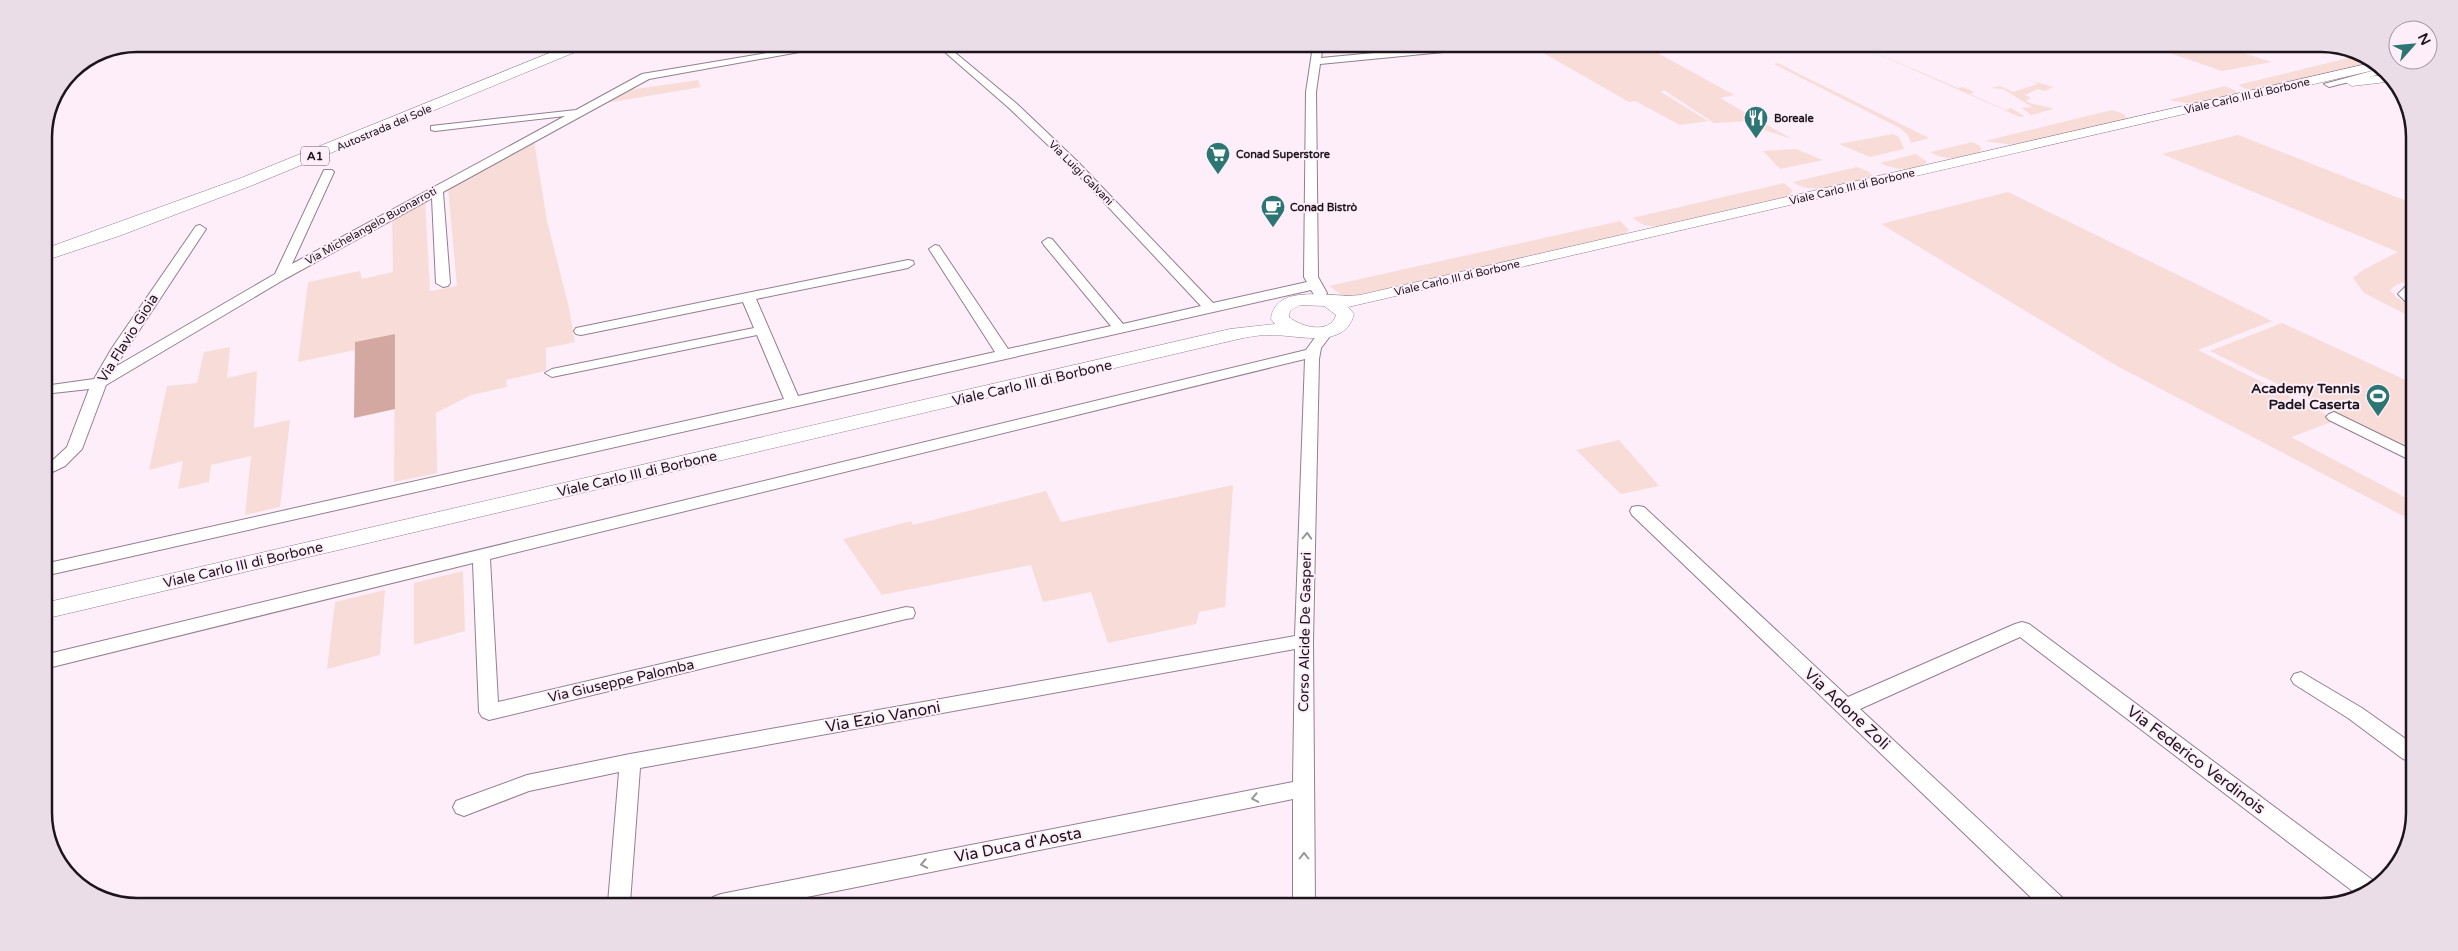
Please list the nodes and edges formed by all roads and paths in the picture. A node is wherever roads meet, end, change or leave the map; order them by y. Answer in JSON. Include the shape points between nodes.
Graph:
{"nodes":[{"id":1,"x":540,"y":52,"type":"edge"},
{"id":2,"x":563,"y":52,"type":"edge"},
{"id":3,"x":791,"y":52,"type":"edge"},
{"id":4,"x":949,"y":52,"type":"edge"},
{"id":5,"x":1318,"y":52,"type":"edge"},
{"id":6,"x":1334,"y":52,"type":"edge"},
{"id":7,"x":1411,"y":52,"type":"edge"},
{"id":8,"x":1358,"y":57,"type":"junction"},
{"id":9,"x":1317,"y":61,"type":"junction"},
{"id":10,"x":2369,"y":67,"type":"edge"},
{"id":11,"x":2376,"y":72,"type":"edge"},
{"id":12,"x":1315,"y":74,"type":"junction"},
{"id":13,"x":2382,"y":79,"type":"edge"},
{"id":14,"x":2329,"y":84,"type":"junction"},
{"id":15,"x":582,"y":111,"type":"junction"},
{"id":16,"x":435,"y":128,"type":"dead end"},
{"id":17,"x":328,"y":172,"type":"dead end"},
{"id":18,"x":437,"y":190,"type":"junction"},
{"id":19,"x":200,"y":229,"type":"dead end"},
{"id":20,"x":52,"y":240,"type":"edge"},
{"id":21,"x":1048,"y":242,"type":"dead end"},
{"id":22,"x":935,"y":249,"type":"dead end"},
{"id":23,"x":52,"y":252,"type":"edge"},
{"id":24,"x":908,"y":264,"type":"dead end"},
{"id":25,"x":280,"y":276,"type":"junction"},
{"id":26,"x":443,"y":283,"type":"dead end"},
{"id":27,"x":1310,"y":283,"type":"junction"},
{"id":28,"x":748,"y":297,"type":"junction"},
{"id":29,"x":1328,"y":301,"type":"junction"},
{"id":30,"x":1285,"y":308,"type":"junction"},
{"id":31,"x":1212,"y":310,"type":"junction"},
{"id":32,"x":1345,"y":319,"type":"junction"},
{"id":33,"x":762,"y":330,"type":"junction"},
{"id":34,"x":1120,"y":330,"type":"junction"},
{"id":35,"x":1295,"y":330,"type":"junction"},
{"id":36,"x":581,"y":331,"type":"dead end"},
{"id":37,"x":1327,"y":332,"type":"junction"},
{"id":38,"x":1230,"y":336,"type":"junction"},
{"id":39,"x":1312,"y":355,"type":"junction"},
{"id":40,"x":1005,"y":356,"type":"junction"},
{"id":41,"x":552,"y":373,"type":"dead end"},
{"id":42,"x":99,"y":383,"type":"junction"},
{"id":43,"x":52,"y":389,"type":"edge"},
{"id":44,"x":794,"y":403,"type":"junction"},
{"id":45,"x":2334,"y":417,"type":"dead end"},
{"id":46,"x":2405,"y":453,"type":"edge"},
{"id":47,"x":52,"y":467,"type":"edge"},
{"id":48,"x":1638,"y":511,"type":"dead end"},
{"id":49,"x":481,"y":556,"type":"junction"},
{"id":50,"x":53,"y":568,"type":"edge"},
{"id":51,"x":53,"y":609,"type":"edge"},
{"id":52,"x":906,"y":613,"type":"dead end"},
{"id":53,"x":1304,"y":641,"type":"junction"},
{"id":54,"x":53,"y":660,"type":"edge"},
{"id":55,"x":2301,"y":679,"type":"dead end"},
{"id":56,"x":1845,"y":707,"type":"junction"},
{"id":57,"x":2406,"y":750,"type":"edge"},
{"id":58,"x":630,"y":762,"type":"junction"},
{"id":59,"x":1303,"y":789,"type":"junction"},
{"id":60,"x":464,"y":807,"type":"dead end"},
{"id":61,"x":2364,"y":887,"type":"edge"},
{"id":62,"x":619,"y":898,"type":"edge"},
{"id":63,"x":754,"y":898,"type":"edge"},
{"id":64,"x":1304,"y":898,"type":"edge"},
{"id":65,"x":2047,"y":898,"type":"edge"}],
"edges":[{"from":1,"to":20,"type":"highway","name":"Autostrada del Sole","number":"A1","via":[[357,129]]},
{"from":2,"to":23,"type":"highway","name":"Autostrada del Sole","number":"A1","via":[[287,167],[141,223]]},
{"from":3,"to":15,"type":"street","name":"Via Michelangelo Buonarroti","via":[[646,76]]},
{"from":4,"to":31,"type":"street","name":"Via Luigi Galvani","via":[[1073,163]]},
{"from":5,"to":9,"type":"street"},
{"from":6,"to":8,"type":"street"},
{"from":7,"to":8,"type":"street"},
{"from":8,"to":9,"type":"street"},
{"from":8,"to":12,"type":"street"},
{"from":9,"to":12,"type":"street"},
{"from":10,"to":29,"type":"main road","name":"Viale Carlo III di Borbone","via":[[1368,298]]},
{"from":11,"to":14,"type":"street","name":"Viale Carlo III di Borbone"},
{"from":12,"to":27,"type":"street","via":[[1311,92]]},
{"from":13,"to":14,"type":"main road"},
{"from":14,"to":32,"type":"main road","name":"Viale Carlo III di Borbone","via":[[1379,305]]},
{"from":15,"to":16,"type":"street"},
{"from":15,"to":18,"type":"street","name":"Via Michelangelo Buonarroti"},
{"from":17,"to":25,"type":"street"},
{"from":18,"to":25,"type":"street","name":"Via Michelangelo Buonarroti"},
{"from":18,"to":26,"type":"street"},
{"from":19,"to":42,"type":"street","name":"Via Flavio Gioia"},
{"from":21,"to":34,"type":"street"},
{"from":22,"to":40,"type":"street"},
{"from":24,"to":28,"type":"street"},
{"from":25,"to":42,"type":"street","name":"Via Michelangelo Buonarroti"},
{"from":27,"to":29,"type":"street"},
{"from":27,"to":30,"type":"street"},
{"from":27,"to":31,"type":"street"},
{"from":28,"to":33,"type":"street"},
{"from":28,"to":36,"type":"street"},
{"from":29,"to":30,"type":"main road","name":"Viale Carlo III di Borbone","via":[[1309,299]]},
{"from":29,"to":32,"type":"main road","via":[[1342,309]]},
{"from":30,"to":35,"type":"main road","via":[[1284,324]]},
{"from":30,"to":38,"type":"main road","name":"Viale Carlo III di Borbone","via":[[1258,326]]},
{"from":31,"to":34,"type":"street"},
{"from":32,"to":37,"type":"main road","name":"Viale Carlo III di Borbone"},
{"from":33,"to":41,"type":"street"},
{"from":33,"to":44,"type":"street"},
{"from":34,"to":40,"type":"street"},
{"from":35,"to":37,"type":"main road","name":"Viale Carlo III di Borbone"},
{"from":35,"to":38,"type":"main road","name":"Viale Carlo III di Borbone","via":[[1267,330]]},
{"from":35,"to":39,"type":"street","via":[[1308,342]]},
{"from":37,"to":39,"type":"street","via":[[1314,347]]},
{"from":38,"to":51,"type":"main road","name":"Viale Carlo III di Borbone"},
{"from":39,"to":49,"type":"street"},
{"from":53,"to":39,"type":"street","name":"Corso Alcide De Gasperi","one_way":true},
{"from":40,"to":44,"type":"street"},
{"from":42,"to":43,"type":"street"},
{"from":42,"to":47,"type":"street","name":"Via Flavio Gioia","via":[[74,449]]},
{"from":44,"to":50,"type":"street"},
{"from":45,"to":46,"type":"street"},
{"from":48,"to":56,"type":"street","name":"Via Adone Zoli"},
{"from":49,"to":52,"type":"street","name":"Via Giuseppe Palomba","via":[[489,712]]},
{"from":49,"to":54,"type":"street"},
{"from":53,"to":58,"type":"street","name":"Via Ezio Vanoni"},
{"from":53,"to":59,"type":"street","name":"Corso Alcide De Gasperi"},
{"from":55,"to":57,"type":"street"},
{"from":56,"to":61,"type":"street","name":"Via Federico Verdinois","via":[[2022,629]]},
{"from":56,"to":65,"type":"street","name":"Via Adone Zoli"},
{"from":58,"to":60,"type":"street","name":"Via Ezio Vanoni","via":[[527,783]]},
{"from":58,"to":62,"type":"street"},
{"from":59,"to":63,"type":"street","name":"Via Duca d'Aosta","one_way":true},
{"from":64,"to":59,"type":"street","name":"Corso Alcide De Gasperi","one_way":true}]}
